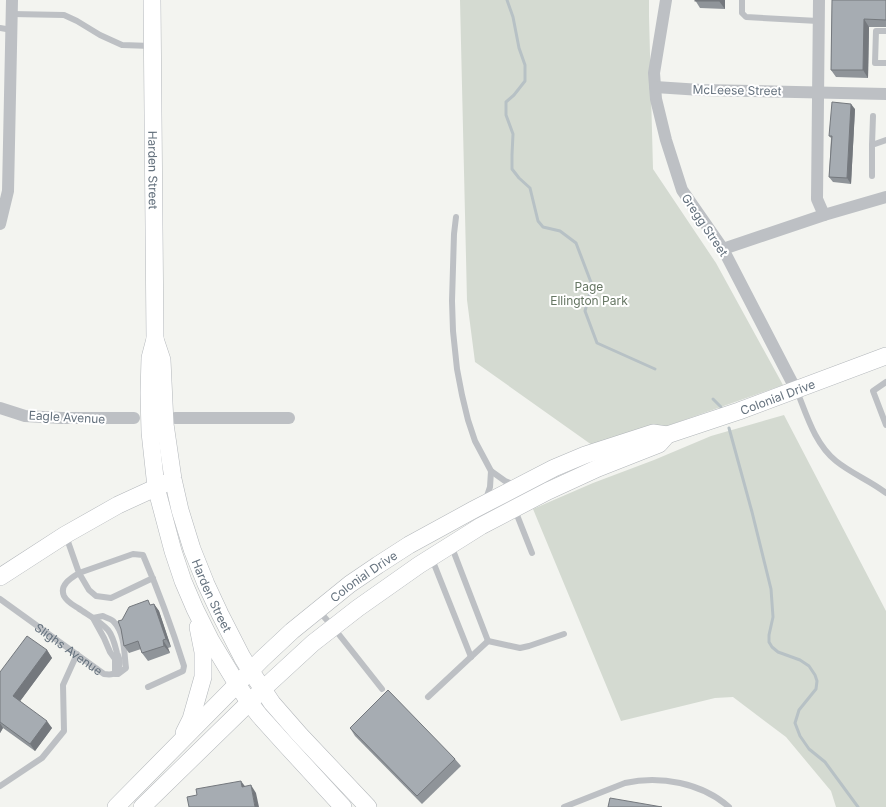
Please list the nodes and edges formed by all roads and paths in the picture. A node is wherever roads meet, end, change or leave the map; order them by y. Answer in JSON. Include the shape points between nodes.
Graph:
{"nodes":[{"id":1,"x":12,"y":0,"type":"edge"},
{"id":2,"x":152,"y":0,"type":"edge"},
{"id":3,"x":666,"y":0,"type":"edge"},
{"id":4,"x":742,"y":0,"type":"edge"},
{"id":5,"x":819,"y":0,"type":"edge"},
{"id":6,"x":12,"y":14,"type":"junction"},
{"id":7,"x":818,"y":20,"type":"junction"},
{"id":8,"x":6,"y":29,"type":"edge"},
{"id":9,"x":886,"y":31,"type":"edge"},
{"id":10,"x":152,"y":47,"type":"junction"},
{"id":11,"x":886,"y":63,"type":"edge"},
{"id":12,"x":656,"y":87,"type":"junction"},
{"id":13,"x":818,"y":92,"type":"junction"},
{"id":14,"x":886,"y":94,"type":"edge"},
{"id":15,"x":873,"y":116,"type":"dead end"},
{"id":16,"x":886,"y":140,"type":"edge"},
{"id":17,"x":872,"y":145,"type":"junction"},
{"id":18,"x":872,"y":176,"type":"dead end"},
{"id":19,"x":886,"y":196,"type":"edge"},
{"id":20,"x":2,"y":210,"type":"edge"},
{"id":21,"x":824,"y":215,"type":"junction"},
{"id":22,"x":456,"y":217,"type":"dead end"},
{"id":23,"x":0,"y":224,"type":"edge"},
{"id":24,"x":723,"y":250,"type":"junction"},
{"id":25,"x":155,"y":339,"type":"junction"},
{"id":26,"x":886,"y":356,"type":"edge"},
{"id":27,"x":886,"y":382,"type":"edge"},
{"id":28,"x":796,"y":390,"type":"junction"},
{"id":29,"x":0,"y":408,"type":"edge"},
{"id":30,"x":134,"y":418,"type":"dead end"},
{"id":31,"x":178,"y":418,"type":"dead end"},
{"id":32,"x":289,"y":418,"type":"dead end"},
{"id":33,"x":886,"y":425,"type":"edge"},
{"id":34,"x":667,"y":435,"type":"junction"},
{"id":35,"x":491,"y":471,"type":"junction"},
{"id":36,"x":173,"y":479,"type":"junction"},
{"id":37,"x":518,"y":486,"type":"junction"},
{"id":38,"x":156,"y":487,"type":"junction"},
{"id":39,"x":886,"y":493,"type":"edge"},
{"id":40,"x":482,"y":505,"type":"junction"},
{"id":41,"x":515,"y":508,"type":"junction"},
{"id":42,"x":65,"y":535,"type":"junction"},
{"id":43,"x":451,"y":545,"type":"junction"},
{"id":44,"x":532,"y":553,"type":"dead end"},
{"id":45,"x":431,"y":557,"type":"junction"},
{"id":46,"x":79,"y":573,"type":"junction"},
{"id":47,"x":0,"y":577,"type":"edge"},
{"id":48,"x":153,"y":578,"type":"junction"},
{"id":49,"x":0,"y":599,"type":"edge"},
{"id":50,"x":195,"y":609,"type":"junction"},
{"id":51,"x":319,"y":610,"type":"junction"},
{"id":52,"x":93,"y":618,"type":"junction"},
{"id":53,"x":333,"y":627,"type":"junction"},
{"id":54,"x":564,"y":634,"type":"dead end"},
{"id":55,"x":488,"y":641,"type":"junction"},
{"id":56,"x":77,"y":654,"type":"junction"},
{"id":57,"x":471,"y":657,"type":"junction"},
{"id":58,"x":250,"y":670,"type":"junction"},
{"id":59,"x":117,"y":671,"type":"junction"},
{"id":60,"x":237,"y":684,"type":"junction"},
{"id":61,"x":148,"y":686,"type":"dead end"},
{"id":62,"x":263,"y":689,"type":"junction"},
{"id":63,"x":382,"y":689,"type":"dead end"},
{"id":64,"x":428,"y":697,"type":"dead end"},
{"id":65,"x":249,"y":702,"type":"junction"},
{"id":66,"x":180,"y":741,"type":"junction"},
{"id":67,"x":0,"y":786,"type":"edge"},
{"id":68,"x":116,"y":807,"type":"edge"},
{"id":69,"x":142,"y":807,"type":"edge"},
{"id":70,"x":343,"y":807,"type":"edge"},
{"id":71,"x":368,"y":807,"type":"edge"},
{"id":72,"x":564,"y":807,"type":"edge"},
{"id":73,"x":729,"y":807,"type":"edge"}],
"edges":[{"from":1,"to":6,"type":"street"},
{"from":2,"to":10,"type":"main road","name":"Harden Street"},
{"from":3,"to":12,"type":"street","name":"Gregg Street","via":[[654,73]]},
{"from":4,"to":7,"type":"lane","via":[[742,13],[746,17]]},
{"from":5,"to":7,"type":"street"},
{"from":6,"to":8,"type":"street"},
{"from":6,"to":10,"type":"lane","via":[[64,15],[122,45]]},
{"from":7,"to":13,"type":"street"},
{"from":8,"to":20,"type":"street","via":[[8,190]]},
{"from":9,"to":11,"type":"lane","via":[[876,31],[874,63]]},
{"from":10,"to":25,"type":"main road","name":"Harden Street"},
{"from":12,"to":13,"type":"street","name":"McLeese Street"},
{"from":12,"to":24,"type":"street","name":"Gregg Street","via":[[656,99],[666,140],[682,190]]},
{"from":13,"to":14,"type":"street","name":"McLeese Street"},
{"from":13,"to":21,"type":"street","via":[[817,199]]},
{"from":15,"to":17,"type":"lane"},
{"from":16,"to":17,"type":"lane"},
{"from":17,"to":18,"type":"lane"},
{"from":19,"to":21,"type":"street"},
{"from":20,"to":23,"type":"street"},
{"from":21,"to":24,"type":"street"},
{"from":22,"to":35,"type":"lane","via":[[452,301],[457,369],[475,441]]},
{"from":24,"to":28,"type":"street","name":"Gregg Street"},
{"from":25,"to":36,"type":"main road","name":"Harden Street","via":[[162,360]]},
{"from":25,"to":38,"type":"main road","name":"Harden Street","via":[[150,358],[149,393]]},
{"from":26,"to":28,"type":"main road","name":"Colonial Drive"},
{"from":27,"to":33,"type":"lane","via":[[873,391]]},
{"from":28,"to":34,"type":"main road","name":"Colonial Drive"},
{"from":28,"to":39,"type":"lane","via":[[821,446],[836,461]]},
{"from":29,"to":30,"type":"street","name":"Eagle Avenue","via":[[25,416]]},
{"from":31,"to":32,"type":"street"},
{"from":34,"to":37,"type":"main road","name":"Colonial Drive","via":[[653,432],[585,455]]},
{"from":34,"to":41,"type":"main road","name":"Colonial Drive","via":[[659,444],[598,468]]},
{"from":35,"to":37,"type":"lane","via":[[505,482]]},
{"from":35,"to":40,"type":"lane","via":[[490,486]]},
{"from":36,"to":38,"type":"main road"},
{"from":36,"to":58,"type":"main road","name":"Harden Street","via":[[192,549],[206,584]]},
{"from":37,"to":40,"type":"main road","name":"Colonial Drive"},
{"from":38,"to":42,"type":"main road"},
{"from":38,"to":50,"type":"main road","name":"Harden Street","via":[[173,551]]},
{"from":40,"to":51,"type":"main road","name":"Colonial Drive","via":[[378,565]]},
{"from":41,"to":43,"type":"main road","name":"Colonial Drive"},
{"from":41,"to":44,"type":"lane"},
{"from":42,"to":46,"type":"lane"},
{"from":42,"to":47,"type":"main road"},
{"from":43,"to":45,"type":"main road","name":"Colonial Drive"},
{"from":43,"to":55,"type":"lane"},
{"from":45,"to":53,"type":"main road","name":"Colonial Drive"},
{"from":45,"to":57,"type":"lane"},
{"from":46,"to":48,"type":"lane","via":[[88,590],[96,596],[111,598]]},
{"from":46,"to":48,"type":"lane","name":"Slighs Avenue","via":[[133,554],[143,556]]},
{"from":46,"to":52,"type":"lane","name":"Slighs Avenue","via":[[66,583],[64,596]]},
{"from":48,"to":61,"type":"lane","via":[[184,666],[183,672]]},
{"from":49,"to":56,"type":"lane","name":"Slighs Avenue"},
{"from":50,"to":60,"type":"main road","name":"Harden Street"},
{"from":50,"to":66,"type":"main road","via":[[203,652],[203,677],[191,719]]},
{"from":51,"to":53,"type":"lane"},
{"from":51,"to":58,"type":"main road","name":"Colonial Drive"},
{"from":52,"to":59,"type":"lane","name":"Slighs Avenue","via":[[109,631],[115,644],[120,663]]},
{"from":52,"to":59,"type":"lane","via":[[103,616],[114,621],[120,633],[125,648],[126,668],[118,674]]},
{"from":53,"to":62,"type":"main road","name":"Colonial Drive"},
{"from":53,"to":63,"type":"lane"},
{"from":54,"to":55,"type":"lane","via":[[520,648]]},
{"from":55,"to":57,"type":"lane"},
{"from":56,"to":59,"type":"lane","name":"Slighs Avenue","via":[[104,674]]},
{"from":56,"to":67,"type":"lane","via":[[63,685],[64,731],[42,758]]},
{"from":57,"to":64,"type":"lane"},
{"from":58,"to":60,"type":"main road","name":"Colonial Drive"},
{"from":58,"to":62,"type":"main road","name":"Harden Street"},
{"from":60,"to":65,"type":"main road","name":"Harden Street"},
{"from":60,"to":66,"type":"main road","name":"Colonial Drive"},
{"from":62,"to":65,"type":"main road","name":"Colonial Drive"},
{"from":62,"to":71,"type":"main road","name":"Harden Street","via":[[300,735]]},
{"from":65,"to":69,"type":"main road","name":"Colonial Drive"},
{"from":65,"to":70,"type":"main road","name":"Harden Street"},
{"from":66,"to":68,"type":"main road","name":"Colonial Drive"},
{"from":72,"to":73,"type":"lane","via":[[625,783],[658,780],[682,783],[696,788]]}]}
